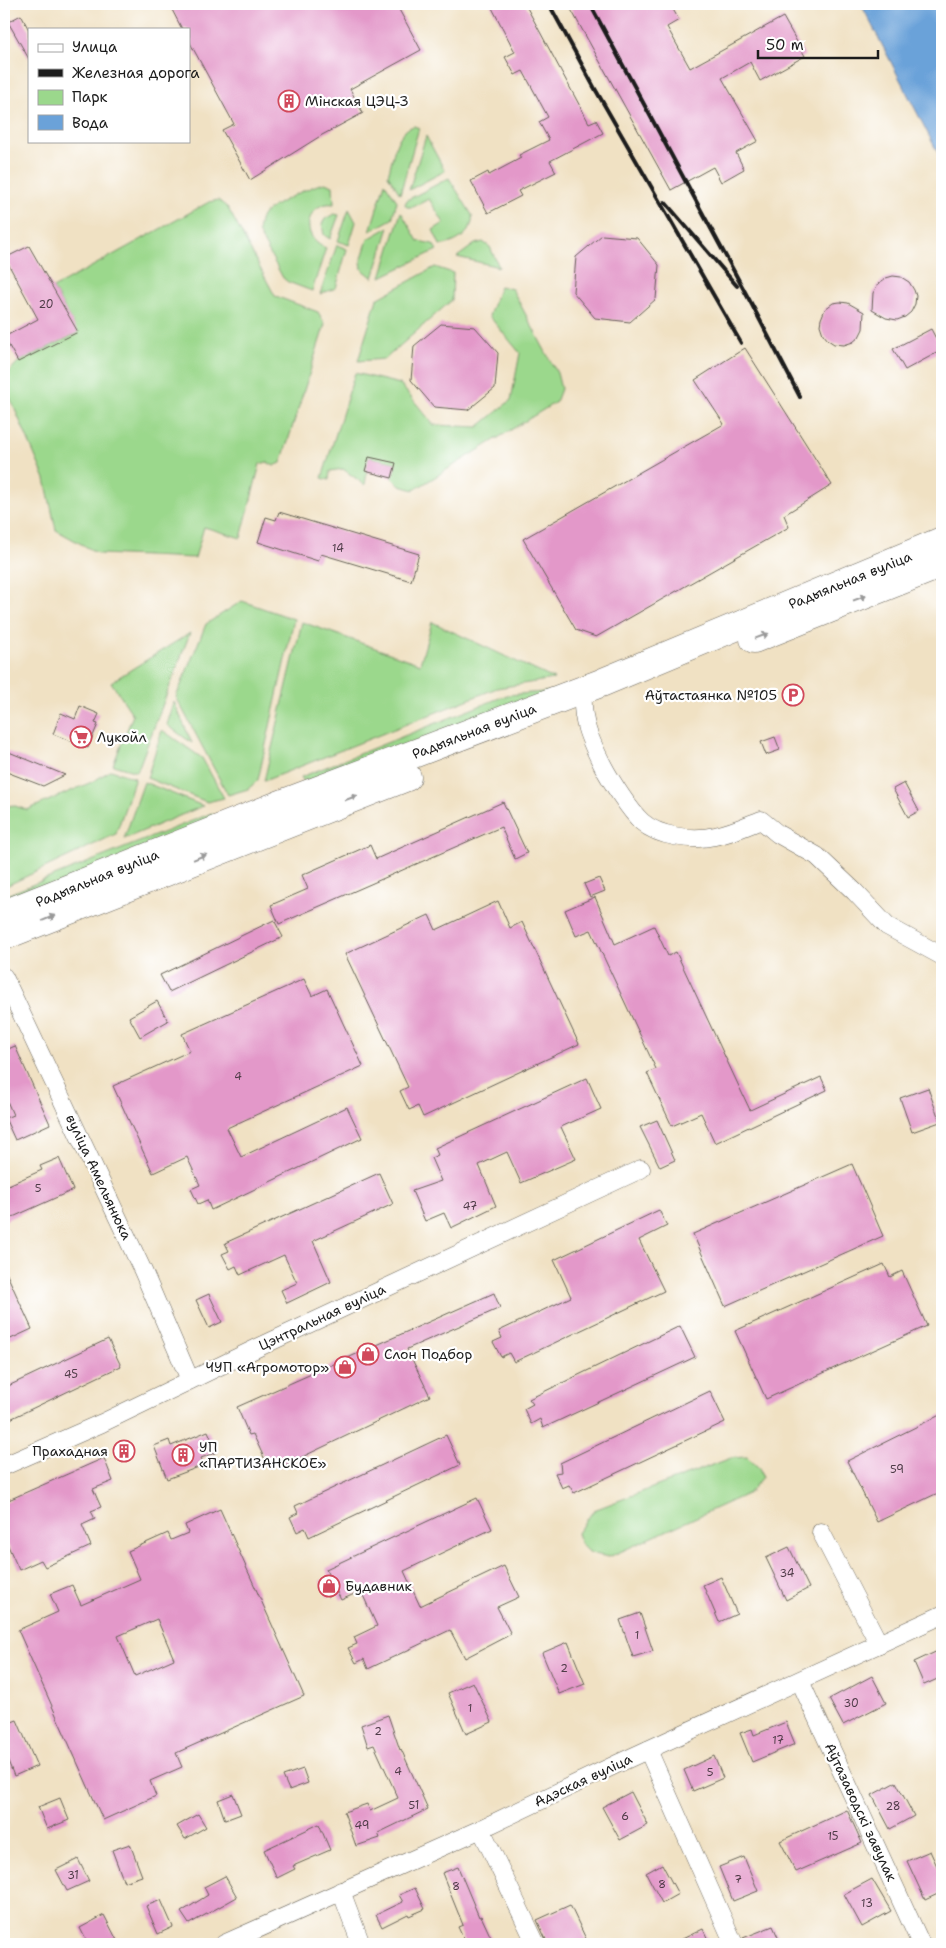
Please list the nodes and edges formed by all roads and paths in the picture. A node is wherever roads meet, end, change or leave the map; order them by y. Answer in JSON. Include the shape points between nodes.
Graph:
{"nodes":[{"id":1,"x":942,"y":541,"type":"edge"},
{"id":2,"x":942,"y":564,"type":"edge"},
{"id":3,"x":582,"y":700,"type":"junction"},
{"id":4,"x":4,"y":914,"type":"edge"},
{"id":5,"x":4,"y":936,"type":"edge"},
{"id":6,"x":942,"y":956,"type":"edge"},
{"id":7,"x":4,"y":977,"type":"edge"},
{"id":8,"x":641,"y":1169,"type":"dead end"},
{"id":9,"x":190,"y":1380,"type":"junction"},
{"id":10,"x":4,"y":1466,"type":"edge"},
{"id":11,"x":820,"y":1532,"type":"dead end"},
{"id":12,"x":942,"y":1615,"type":"edge"},
{"id":13,"x":879,"y":1644,"type":"junction"},
{"id":14,"x":800,"y":1681,"type":"junction"},
{"id":15,"x":648,"y":1750,"type":"junction"},
{"id":16,"x":481,"y":1829,"type":"junction"},
{"id":17,"x":341,"y":1891,"type":"junction"},
{"id":18,"x":224,"y":1944,"type":"edge"},
{"id":19,"x":361,"y":1944,"type":"edge"},
{"id":20,"x":536,"y":1944,"type":"edge"},
{"id":21,"x":734,"y":1944,"type":"edge"},
{"id":22,"x":922,"y":1944,"type":"edge"}],
"edges":[{"from":1,"to":3,"type":"main road","name":"Радыяльная вуліца"},
{"from":3,"to":2,"type":"main road","name":"Радыяльная вуліца","one_way":true,"via":[[651,680]]},
{"from":3,"to":4,"type":"main road","name":"Радыяльная вуліца","via":[[281,804]]},
{"from":5,"to":3,"type":"main road","name":"Радыяльная вуліца","one_way":true},
{"from":3,"to":6,"type":"street","via":[[593,746],[611,782],[642,822],[663,833],[694,838],[714,837],[762,820],[778,834],[817,856],[887,926]]},
{"from":7,"to":9,"type":"street","name":"вуліца Амельянюка","via":[[139,1262]]},
{"from":8,"to":9,"type":"street","name":"Цэнтральная вуліца"},
{"from":9,"to":10,"type":"street","name":"Цэнтральная вуліца"},
{"from":11,"to":13,"type":"street"},
{"from":12,"to":13,"type":"street","name":"Адэская вуліца"},
{"from":13,"to":14,"type":"street","name":"Адэская вуліца"},
{"from":14,"to":15,"type":"street","name":"Адэская вуліца"},
{"from":14,"to":22,"type":"street","name":"Аўтазаводскі завулак"},
{"from":15,"to":16,"type":"street","name":"Адэская вуліца"},
{"from":15,"to":21,"type":"street"},
{"from":16,"to":17,"type":"street","name":"Адэская вуліца"},
{"from":16,"to":20,"type":"street"},
{"from":17,"to":18,"type":"street","name":"Адэская вуліца"},
{"from":17,"to":19,"type":"street"}]}
